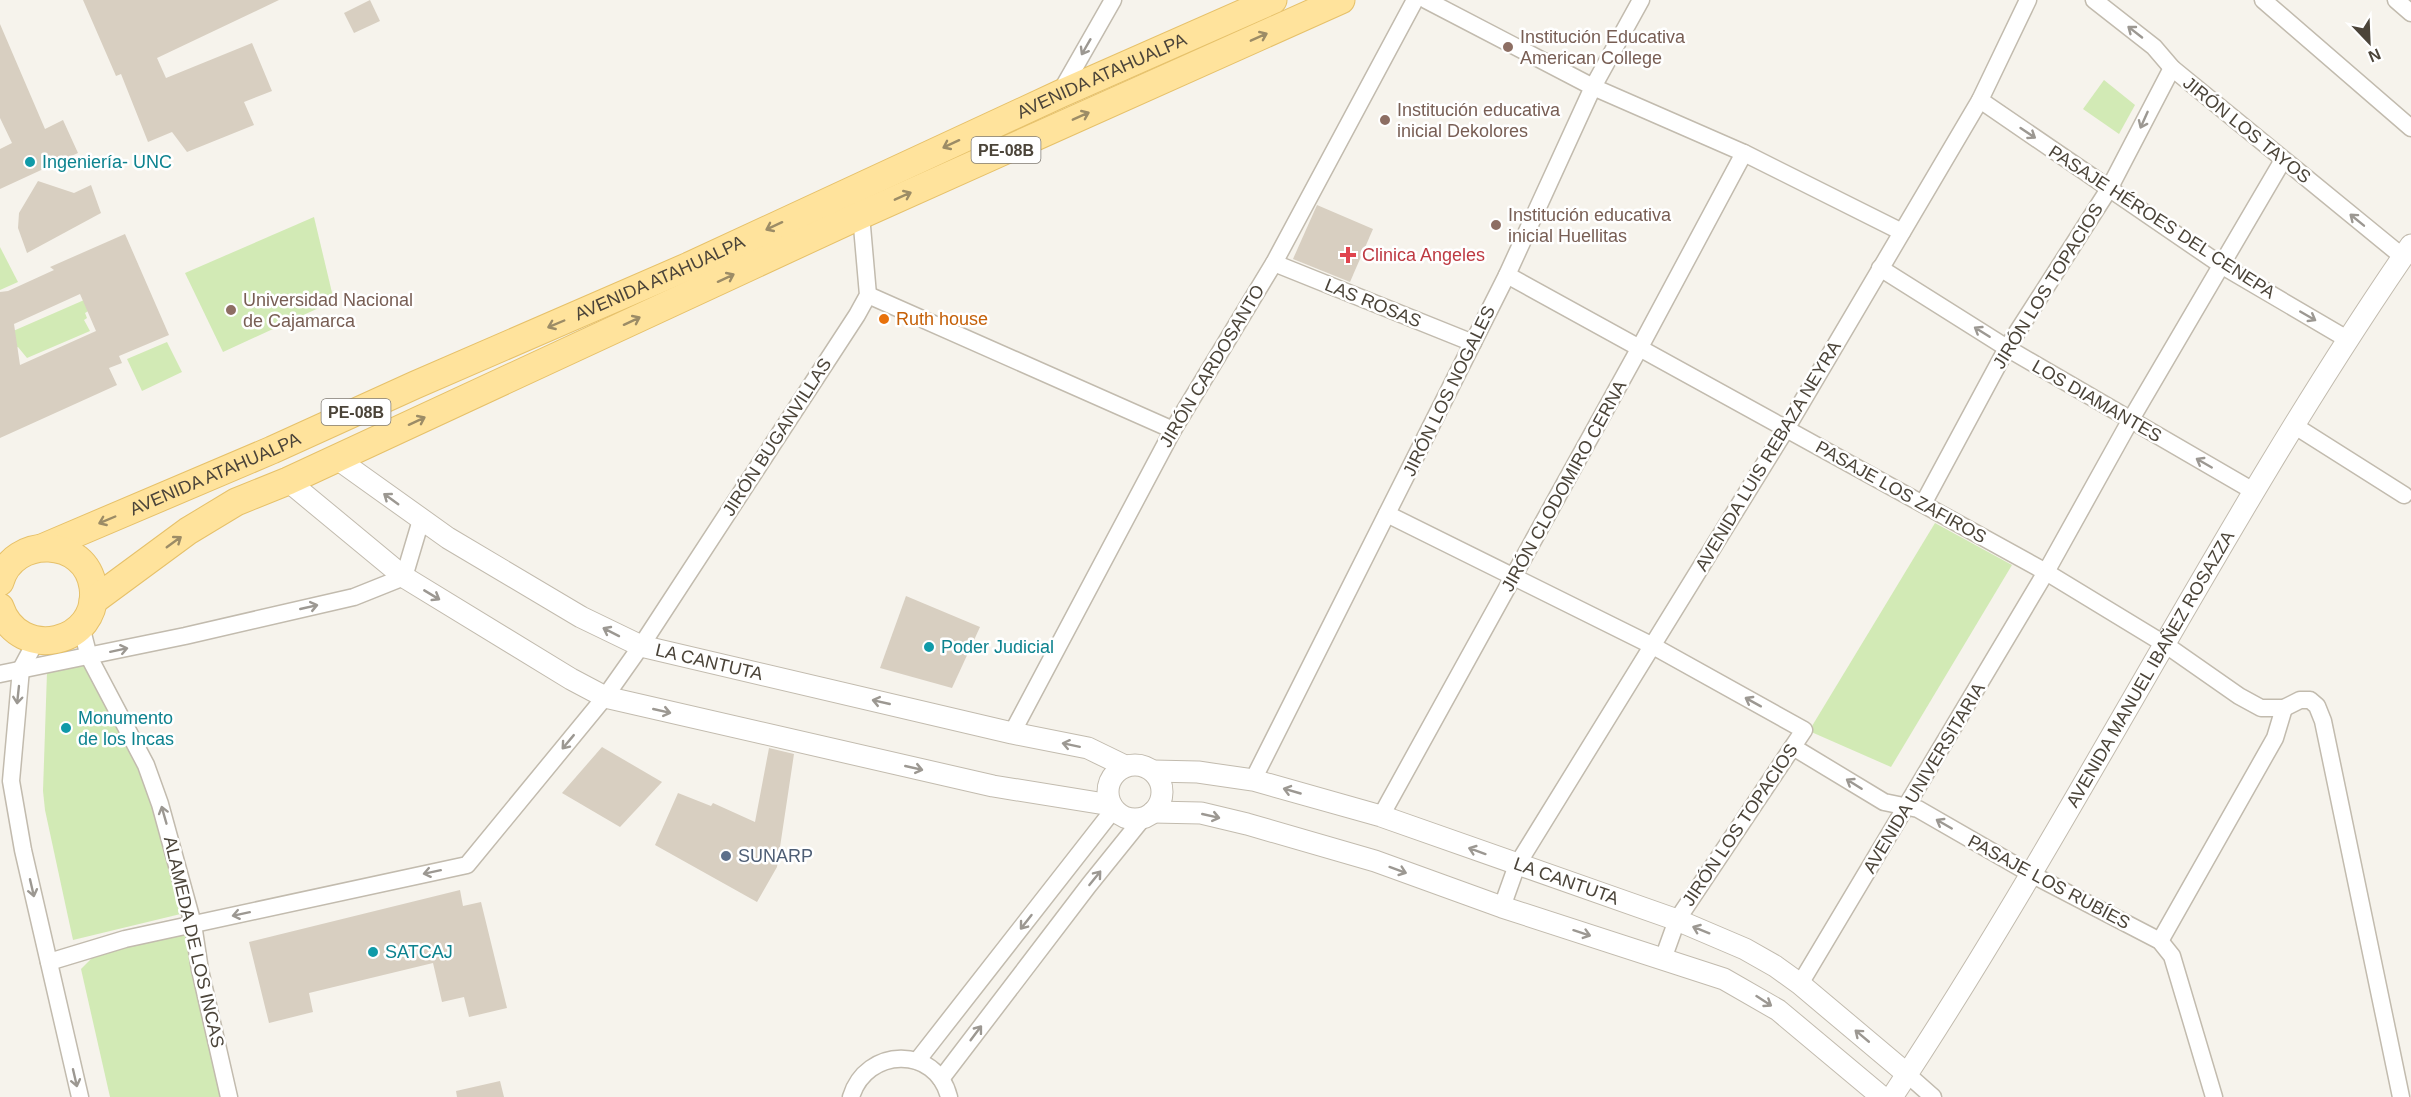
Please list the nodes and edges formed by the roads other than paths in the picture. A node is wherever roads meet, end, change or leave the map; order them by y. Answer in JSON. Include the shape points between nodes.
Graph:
{"nodes":[{"id":1,"x":1113,"y":0,"type":"edge"},
{"id":2,"x":1273,"y":0,"type":"edge"},
{"id":3,"x":1341,"y":0,"type":"edge"},
{"id":4,"x":1415,"y":0,"type":"edge"},
{"id":5,"x":1426,"y":0,"type":"edge"},
{"id":6,"x":1641,"y":0,"type":"edge"},
{"id":7,"x":2028,"y":0,"type":"edge"},
{"id":8,"x":2094,"y":0,"type":"edge"},
{"id":9,"x":2264,"y":0,"type":"edge"},
{"id":10,"x":2396,"y":0,"type":"edge"},
{"id":11,"x":2411,"y":13,"type":"edge"},
{"id":12,"x":2172,"y":68,"type":"junction"},
{"id":13,"x":1593,"y":87,"type":"junction"},
{"id":14,"x":1060,"y":94,"type":"junction"},
{"id":15,"x":1980,"y":100,"type":"junction"},
{"id":16,"x":2411,"y":128,"type":"edge"},
{"id":17,"x":1744,"y":153,"type":"junction"},
{"id":18,"x":2283,"y":160,"type":"junction"},
{"id":19,"x":2109,"y":189,"type":"junction"},
{"id":20,"x":861,"y":215,"type":"junction"},
{"id":21,"x":1902,"y":232,"type":"junction"},
{"id":22,"x":2407,"y":251,"type":"edge"},
{"id":23,"x":1274,"y":262,"type":"junction"},
{"id":24,"x":2221,"y":265,"type":"junction"},
{"id":25,"x":1880,"y":268,"type":"junction"},
{"id":26,"x":1507,"y":275,"type":"junction"},
{"id":27,"x":868,"y":295,"type":"junction"},
{"id":28,"x":2347,"y":339,"type":"junction"},
{"id":29,"x":1473,"y":343,"type":"junction"},
{"id":30,"x":2007,"y":348,"type":"junction"},
{"id":31,"x":1639,"y":349,"type":"junction"},
{"id":32,"x":2130,"y":421,"type":"junction"},
{"id":33,"x":2295,"y":426,"type":"junction"},
{"id":34,"x":1786,"y":429,"type":"junction"},
{"id":35,"x":1173,"y":430,"type":"junction"},
{"id":36,"x":336,"y":458,"type":"junction"},
{"id":37,"x":288,"y":481,"type":"junction"},
{"id":38,"x":2255,"y":492,"type":"junction"},
{"id":39,"x":2404,"y":495,"type":"dead end"},
{"id":40,"x":1923,"y":504,"type":"junction"},
{"id":41,"x":1388,"y":514,"type":"junction"},
{"id":42,"x":421,"y":520,"type":"junction"},
{"id":43,"x":44,"y":547,"type":"junction"},
{"id":44,"x":2046,"y":572,"type":"junction"},
{"id":45,"x":2,"y":573,"type":"edge"},
{"id":46,"x":404,"y":577,"type":"junction"},
{"id":47,"x":1513,"y":578,"type":"junction"},
{"id":48,"x":93,"y":601,"type":"junction"},
{"id":49,"x":0,"y":607,"type":"edge"},
{"id":50,"x":81,"y":626,"type":"junction"},
{"id":51,"x":18,"y":637,"type":"edge"},
{"id":52,"x":2166,"y":645,"type":"junction"},
{"id":53,"x":641,"y":646,"type":"junction"},
{"id":54,"x":1653,"y":646,"type":"junction"},
{"id":55,"x":89,"y":657,"type":"junction"},
{"id":56,"x":21,"y":669,"type":"junction"},
{"id":57,"x":0,"y":674,"type":"edge"},
{"id":58,"x":606,"y":697,"type":"junction"},
{"id":59,"x":2284,"y":708,"type":"junction"},
{"id":60,"x":1011,"y":733,"type":"junction"},
{"id":61,"x":1793,"y":747,"type":"junction"},
{"id":62,"x":1125,"y":766,"type":"junction"},
{"id":63,"x":1153,"y":771,"type":"junction"},
{"id":64,"x":1252,"y":780,"type":"junction"},
{"id":65,"x":1112,"y":807,"type":"junction"},
{"id":66,"x":1907,"y":807,"type":"junction"},
{"id":67,"x":1148,"y":815,"type":"junction"},
{"id":68,"x":1381,"y":816,"type":"junction"},
{"id":69,"x":1517,"y":865,"type":"junction"},
{"id":70,"x":2031,"y":874,"type":"junction"},
{"id":71,"x":1502,"y":907,"type":"junction"},
{"id":72,"x":1677,"y":920,"type":"junction"},
{"id":73,"x":193,"y":924,"type":"junction"},
{"id":74,"x":2160,"y":941,"type":"junction"},
{"id":75,"x":1663,"y":959,"type":"junction"},
{"id":76,"x":49,"y":962,"type":"junction"},
{"id":77,"x":1800,"y":984,"type":"junction"},
{"id":78,"x":917,"y":1061,"type":"junction"},
{"id":79,"x":1907,"y":1074,"type":"junction"},
{"id":80,"x":941,"y":1079,"type":"junction"},
{"id":81,"x":80,"y":1097,"type":"edge"},
{"id":82,"x":229,"y":1097,"type":"edge"},
{"id":83,"x":851,"y":1097,"type":"edge"},
{"id":84,"x":949,"y":1097,"type":"edge"},
{"id":85,"x":1882,"y":1097,"type":"edge"},
{"id":86,"x":1892,"y":1097,"type":"edge"},
{"id":87,"x":1933,"y":1097,"type":"edge"},
{"id":88,"x":2214,"y":1097,"type":"edge"},
{"id":89,"x":2401,"y":1097,"type":"edge"}],
"edges":[{"from":1,"to":14,"type":"street","one_way":true},
{"from":2,"to":14,"type":"main road","name":"AVENIDA ATAHUALPA","number":"PE-08B"},
{"from":20,"to":3,"type":"main road","name":"AVENIDA ATAHUALPA","number":"PE-08B","one_way":true},
{"from":4,"to":23,"type":"street","name":"JIRÓN CARDOSANTO"},
{"from":5,"to":13,"type":"street"},
{"from":6,"to":13,"type":"street","name":"JIRÓN LOS NOGALES"},
{"from":7,"to":15,"type":"street","name":"AVENIDA LUIS REBAZA NEYRA"},
{"from":12,"to":8,"type":"street","name":"JIRÓN LOS TAYOS","one_way":true,"via":[[2154,47]]},
{"from":9,"to":16,"type":"street"},
{"from":10,"to":11,"type":"street"},
{"from":12,"to":18,"type":"street","name":"JIRÓN LOS TAYOS"},
{"from":12,"to":19,"type":"street","name":"JIRÓN LOS TOPACIOS","one_way":true},
{"from":13,"to":17,"type":"street"},
{"from":13,"to":26,"type":"street","name":"JIRÓN LOS NOGALES"},
{"from":14,"to":43,"type":"main road","name":"AVENIDA ATAHUALPA","number":"PE-08B","one_way":true,"via":[[689,266]]},
{"from":15,"to":19,"type":"street","name":"PASAJE HÉROES DEL CENEPA","one_way":true},
{"from":15,"to":21,"type":"street","name":"AVENIDA LUIS REBAZA NEYRA"},
{"from":17,"to":21,"type":"street"},
{"from":17,"to":31,"type":"street","name":"JIRÓN CLODOMIRO CERNA"},
{"from":22,"to":18,"type":"street","name":"JIRÓN LOS TAYOS","one_way":true},
{"from":18,"to":24,"type":"street","name":"AVENIDA UNIVERSITARIA"},
{"from":19,"to":24,"type":"street","name":"PASAJE HÉROES DEL CENEPA"},
{"from":19,"to":30,"type":"street","name":"JIRÓN LOS TOPACIOS"},
{"from":20,"to":27,"type":"street"},
{"from":36,"to":20,"type":"main road","name":"AVENIDA ATAHUALPA","number":"PE-08B","one_way":true},
{"from":21,"to":25,"type":"street","name":"AVENIDA LUIS REBAZA NEYRA"},
{"from":22,"to":28,"type":"street","name":"AVENIDA MANUEL IBAÑEZ ROSAZZA"},
{"from":23,"to":29,"type":"street","name":"LAS ROSAS"},
{"from":23,"to":35,"type":"street","name":"JIRÓN CARDOSANTO"},
{"from":24,"to":28,"type":"street","name":"PASAJE HÉROES DEL CENEPA","one_way":true},
{"from":24,"to":32,"type":"street","name":"AVENIDA UNIVERSITARIA"},
{"from":30,"to":25,"type":"street","name":"LOS DIAMANTES","one_way":true},
{"from":25,"to":34,"type":"street","name":"AVENIDA LUIS REBAZA NEYRA"},
{"from":26,"to":29,"type":"street","name":"JIRÓN LOS NOGALES"},
{"from":26,"to":31,"type":"street","name":"PASAJE LOS ZAFIROS"},
{"from":27,"to":35,"type":"street"},
{"from":27,"to":53,"type":"street","name":"JIRÓN BUGANVILLAS"},
{"from":28,"to":33,"type":"street","name":"AVENIDA MANUEL IBAÑEZ ROSAZZA"},
{"from":29,"to":41,"type":"street","name":"JIRÓN LOS NOGALES"},
{"from":30,"to":32,"type":"street","name":"LOS DIAMANTES"},
{"from":30,"to":40,"type":"street","name":"JIRÓN LOS TOPACIOS"},
{"from":31,"to":34,"type":"street","name":"PASAJE LOS ZAFIROS"},
{"from":31,"to":47,"type":"street","name":"JIRÓN CLODOMIRO CERNA"},
{"from":38,"to":32,"type":"street","name":"LOS DIAMANTES","one_way":true},
{"from":32,"to":44,"type":"street","name":"AVENIDA UNIVERSITARIA"},
{"from":33,"to":38,"type":"street","name":"AVENIDA MANUEL IBAÑEZ ROSAZZA"},
{"from":33,"to":39,"type":"street"},
{"from":34,"to":40,"type":"street","name":"PASAJE LOS ZAFIROS"},
{"from":34,"to":54,"type":"street","name":"AVENIDA LUIS REBAZA NEYRA"},
{"from":35,"to":60,"type":"street","name":"JIRÓN CARDOSANTO"},
{"from":36,"to":37,"type":"main road","name":"AVENIDA ATAHUALPA","number":"PE-08B"},
{"from":42,"to":36,"type":"street","name":"LA CANTUTA","one_way":true},
{"from":37,"to":46,"type":"street"},
{"from":48,"to":37,"type":"main road","number":"PE-08B","one_way":true,"via":[[188,531],[236,502]]},
{"from":38,"to":52,"type":"street","name":"AVENIDA MANUEL IBAÑEZ ROSAZZA"},
{"from":40,"to":44,"type":"street","name":"PASAJE LOS ZAFIROS"},
{"from":41,"to":47,"type":"street"},
{"from":41,"to":64,"type":"street","name":"JIRÓN LOS NOGALES"},
{"from":42,"to":46,"type":"street"},
{"from":53,"to":42,"type":"street","name":"LA CANTUTA","one_way":true,"via":[[581,617]]},
{"from":43,"to":45,"type":"main road","number":"PE-08B","via":[[16,557]]},
{"from":43,"to":48,"type":"main road","via":[[70,553],[81,562],[91,580]]},
{"from":44,"to":52,"type":"street","name":"PASAJE LOS ZAFIROS"},
{"from":44,"to":66,"type":"street","name":"AVENIDA UNIVERSITARIA"},
{"from":55,"to":46,"type":"street","one_way":true,"via":[[354,597]]},
{"from":46,"to":58,"type":"street","one_way":true},
{"from":47,"to":54,"type":"street"},
{"from":47,"to":68,"type":"street","name":"JIRÓN CLODOMIRO CERNA"},
{"from":48,"to":50,"type":"main road","number":"PE-08B"},
{"from":49,"to":51,"type":"main road"},
{"from":50,"to":51,"type":"main road","via":[[58,640]]},
{"from":50,"to":55,"type":"street","name":"ALAMEDA DE LOS INCAS"},
{"from":51,"to":56,"type":"street"},
{"from":52,"to":59,"type":"street","name":"PASAJE LOS ZAFIROS","via":[[2261,708]]},
{"from":52,"to":70,"type":"street","name":"AVENIDA MANUEL IBAÑEZ ROSAZZA"},
{"from":53,"to":58,"type":"street","name":"JIRÓN BUGANVILLAS"},
{"from":60,"to":53,"type":"street","name":"LA CANTUTA","one_way":true},
{"from":61,"to":54,"type":"street","name":"JIRÓN LOS TOPACIOS","one_way":true,"via":[[1804,730]]},
{"from":54,"to":69,"type":"street","name":"AVENIDA LUIS REBAZA NEYRA"},
{"from":55,"to":56,"type":"street"},
{"from":73,"to":55,"type":"street","name":"ALAMEDA DE LOS INCAS","one_way":true,"via":[[146,765]]},
{"from":56,"to":57,"type":"street"},
{"from":56,"to":76,"type":"street","one_way":true,"via":[[11,781]]},
{"from":58,"to":65,"type":"street","one_way":true,"via":[[993,786]]},
{"from":58,"to":73,"type":"street","name":"JIRÓN BUGANVILLAS","one_way":true,"via":[[467,864]]},
{"from":59,"to":74,"type":"street","via":[[2275,738]]},
{"from":59,"to":89,"type":"street","via":[[2310,700],[2323,721]]},
{"from":62,"to":60,"type":"street","name":"LA CANTUTA","one_way":true,"via":[[1088,748]]},
{"from":66,"to":61,"type":"street","name":"PASAJE LOS RUBÍES","one_way":true,"via":[[1884,802]]},
{"from":61,"to":72,"type":"street","name":"JIRÓN LOS TOPACIOS"},
{"from":62,"to":63,"type":"street","name":"LA CANTUTA","via":[[1135,764]]},
{"from":62,"to":65,"type":"street","via":[[1117,771],[1108,787]]},
{"from":63,"to":64,"type":"street","name":"LA CANTUTA","via":[[1198,772]]},
{"from":63,"to":67,"type":"street","via":[[1162,787],[1158,805]]},
{"from":68,"to":64,"type":"street","name":"LA CANTUTA","one_way":true},
{"from":65,"to":67,"type":"street","via":[[1130,819]]},
{"from":65,"to":78,"type":"street","one_way":true},
{"from":70,"to":66,"type":"street","name":"PASAJE LOS RUBÍES","one_way":true,"via":[[1918,809]]},
{"from":66,"to":77,"type":"street","name":"AVENIDA UNIVERSITARIA"},
{"from":67,"to":71,"type":"street","one_way":true,"via":[[1201,813],[1247,824],[1375,861]]},
{"from":80,"to":67,"type":"street","one_way":true,"via":[[1089,885]]},
{"from":69,"to":68,"type":"street","name":"LA CANTUTA","one_way":true},
{"from":69,"to":71,"type":"street","name":"AVENIDA LUIS REBAZA NEYRA"},
{"from":69,"to":72,"type":"street","name":"LA CANTUTA"},
{"from":70,"to":74,"type":"street","name":"PASAJE LOS RUBÍES"},
{"from":70,"to":79,"type":"street","name":"AVENIDA MANUEL IBAÑEZ ROSAZZA"},
{"from":71,"to":75,"type":"street","one_way":true},
{"from":72,"to":75,"type":"street","name":"JIRÓN LOS TOPACIOS"},
{"from":77,"to":72,"type":"street","name":"LA CANTUTA","one_way":true,"via":[[1745,949]]},
{"from":73,"to":76,"type":"street","name":"JIRÓN BUGANVILLAS"},
{"from":73,"to":82,"type":"street","name":"ALAMEDA DE LOS INCAS"},
{"from":74,"to":88,"type":"street","via":[[2172,956]]},
{"from":75,"to":85,"type":"street","one_way":true,"via":[[1750,992],[1778,1010]]},
{"from":76,"to":81,"type":"street","one_way":true},
{"from":79,"to":77,"type":"street","name":"LA CANTUTA","one_way":true},
{"from":78,"to":80,"type":"street"},
{"from":78,"to":83,"type":"street","via":[[894,1059],[872,1066],[856,1084]]},
{"from":79,"to":86,"type":"street","name":"AVENIDA MANUEL IBAÑEZ ROSAZZA"},
{"from":79,"to":87,"type":"street","name":"LA CANTUTA"},
{"from":80,"to":84,"type":"street"}]}
